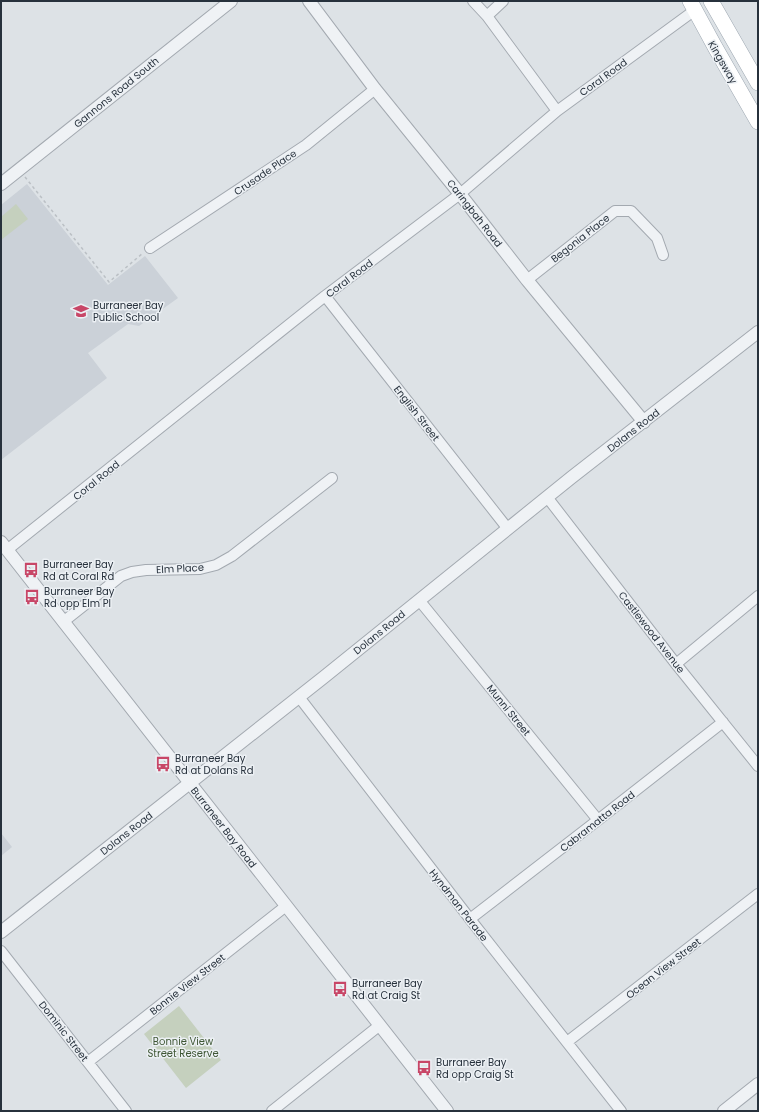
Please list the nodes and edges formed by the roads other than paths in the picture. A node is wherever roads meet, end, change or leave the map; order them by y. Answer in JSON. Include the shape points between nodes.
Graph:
{"nodes":[{"id":1,"x":231,"y":1,"type":"edge"},
{"id":2,"x":309,"y":1,"type":"edge"},
{"id":3,"x":473,"y":1,"type":"edge"},
{"id":4,"x":503,"y":1,"type":"edge"},
{"id":5,"x":711,"y":1,"type":"edge"},
{"id":6,"x":692,"y":6,"type":"edge"},
{"id":7,"x":487,"y":16,"type":"junction"},
{"id":8,"x":758,"y":83,"type":"edge"},
{"id":9,"x":375,"y":89,"type":"junction"},
{"id":10,"x":557,"y":111,"type":"junction"},
{"id":11,"x":758,"y":122,"type":"edge"},
{"id":12,"x":1,"y":184,"type":"edge"},
{"id":13,"x":460,"y":194,"type":"junction"},
{"id":14,"x":150,"y":248,"type":"road end"},
{"id":15,"x":663,"y":255,"type":"dead end"},
{"id":16,"x":527,"y":280,"type":"junction"},
{"id":17,"x":325,"y":296,"type":"junction"},
{"id":18,"x":758,"y":332,"type":"edge"},
{"id":19,"x":644,"y":422,"type":"junction"},
{"id":20,"x":332,"y":478,"type":"dead end"},
{"id":21,"x":547,"y":497,"type":"junction"},
{"id":22,"x":508,"y":529,"type":"junction"},
{"id":23,"x":4,"y":546,"type":"edge"},
{"id":24,"x":758,"y":596,"type":"edge"},
{"id":25,"x":419,"y":600,"type":"junction"},
{"id":26,"x":63,"y":622,"type":"junction"},
{"id":27,"x":676,"y":664,"type":"junction"},
{"id":28,"x":299,"y":697,"type":"junction"},
{"id":29,"x":722,"y":722,"type":"junction"},
{"id":30,"x":758,"y":766,"type":"edge"},
{"id":31,"x":189,"y":783,"type":"junction"},
{"id":32,"x":598,"y":820,"type":"junction"},
{"id":33,"x":758,"y":894,"type":"edge"},
{"id":34,"x":286,"y":906,"type":"junction"},
{"id":35,"x":470,"y":919,"type":"junction"},
{"id":36,"x":1,"y":932,"type":"edge"},
{"id":37,"x":1,"y":951,"type":"edge"},
{"id":38,"x":380,"y":1025,"type":"junction"},
{"id":39,"x":567,"y":1042,"type":"junction"},
{"id":40,"x":88,"y":1062,"type":"junction"},
{"id":41,"x":758,"y":1084,"type":"edge"},
{"id":42,"x":126,"y":1111,"type":"edge"},
{"id":43,"x":272,"y":1111,"type":"edge"},
{"id":44,"x":447,"y":1111,"type":"edge"},
{"id":45,"x":621,"y":1111,"type":"edge"},
{"id":46,"x":724,"y":1111,"type":"edge"}],
"edges":[{"from":1,"to":12,"type":"street","name":"Gannons Road South"},
{"from":2,"to":9,"type":"street","name":"Caringbah Road"},
{"from":3,"to":7,"type":"street"},
{"from":4,"to":7,"type":"street"},
{"from":5,"to":8,"type":"main road","name":"Kingsway"},
{"from":6,"to":10,"type":"street","name":"Coral Road"},
{"from":6,"to":11,"type":"main road","name":"Kingsway"},
{"from":7,"to":10,"type":"street"},
{"from":9,"to":13,"type":"street","name":"Caringbah Road"},
{"from":9,"to":14,"type":"street","name":"Crusade Place","via":[[306,145]]},
{"from":10,"to":13,"type":"street","name":"Coral Road"},
{"from":13,"to":16,"type":"street","name":"Caringbah Road"},
{"from":13,"to":17,"type":"street","name":"Coral Road"},
{"from":15,"to":16,"type":"street","name":"Begonia Place","via":[[657,238],[631,211],[615,212]]},
{"from":16,"to":19,"type":"street","name":"Caringbah Road"},
{"from":17,"to":22,"type":"street","name":"English Street"},
{"from":17,"to":23,"type":"street","name":"Coral Road"},
{"from":18,"to":19,"type":"street","name":"Dolans Road"},
{"from":19,"to":21,"type":"street","name":"Dolans Road"},
{"from":20,"to":26,"type":"street","name":"Elm Place","via":[[232,556],[216,565],[200,569],[146,570],[121,576]]},
{"from":21,"to":22,"type":"street","name":"Dolans Road"},
{"from":21,"to":27,"type":"street","name":"Castlewood Avenue"},
{"from":22,"to":25,"type":"street","name":"Dolans Road"},
{"from":23,"to":26,"type":"street","name":"Burraneer Bay Road"},
{"from":24,"to":27,"type":"street"},
{"from":25,"to":28,"type":"street","name":"Dolans Road"},
{"from":25,"to":32,"type":"street","name":"Munni Street"},
{"from":26,"to":31,"type":"street","name":"Burraneer Bay Road"},
{"from":27,"to":29,"type":"street","name":"Castlewood Avenue"},
{"from":28,"to":31,"type":"street","name":"Dolans Road"},
{"from":28,"to":35,"type":"street","name":"Hyndman Parade"},
{"from":29,"to":30,"type":"street","name":"Castlewood Avenue"},
{"from":29,"to":32,"type":"street","name":"Cabramatta Road"},
{"from":31,"to":34,"type":"street","name":"Burraneer Bay Road"},
{"from":31,"to":36,"type":"street","name":"Dolans Road"},
{"from":32,"to":35,"type":"street","name":"Cabramatta Road"},
{"from":33,"to":39,"type":"street","name":"Ocean View Street"},
{"from":34,"to":38,"type":"street","name":"Burraneer Bay Road"},
{"from":34,"to":40,"type":"street","name":"Bonnie View Street"},
{"from":35,"to":39,"type":"street","name":"Hyndman Parade"},
{"from":37,"to":40,"type":"street","name":"Dominic Street"},
{"from":38,"to":43,"type":"street"},
{"from":38,"to":44,"type":"street","name":"Burraneer Bay Road"},
{"from":39,"to":45,"type":"street","name":"Hyndman Parade"},
{"from":40,"to":42,"type":"street","name":"Dominic Street"},
{"from":41,"to":46,"type":"street"}]}
